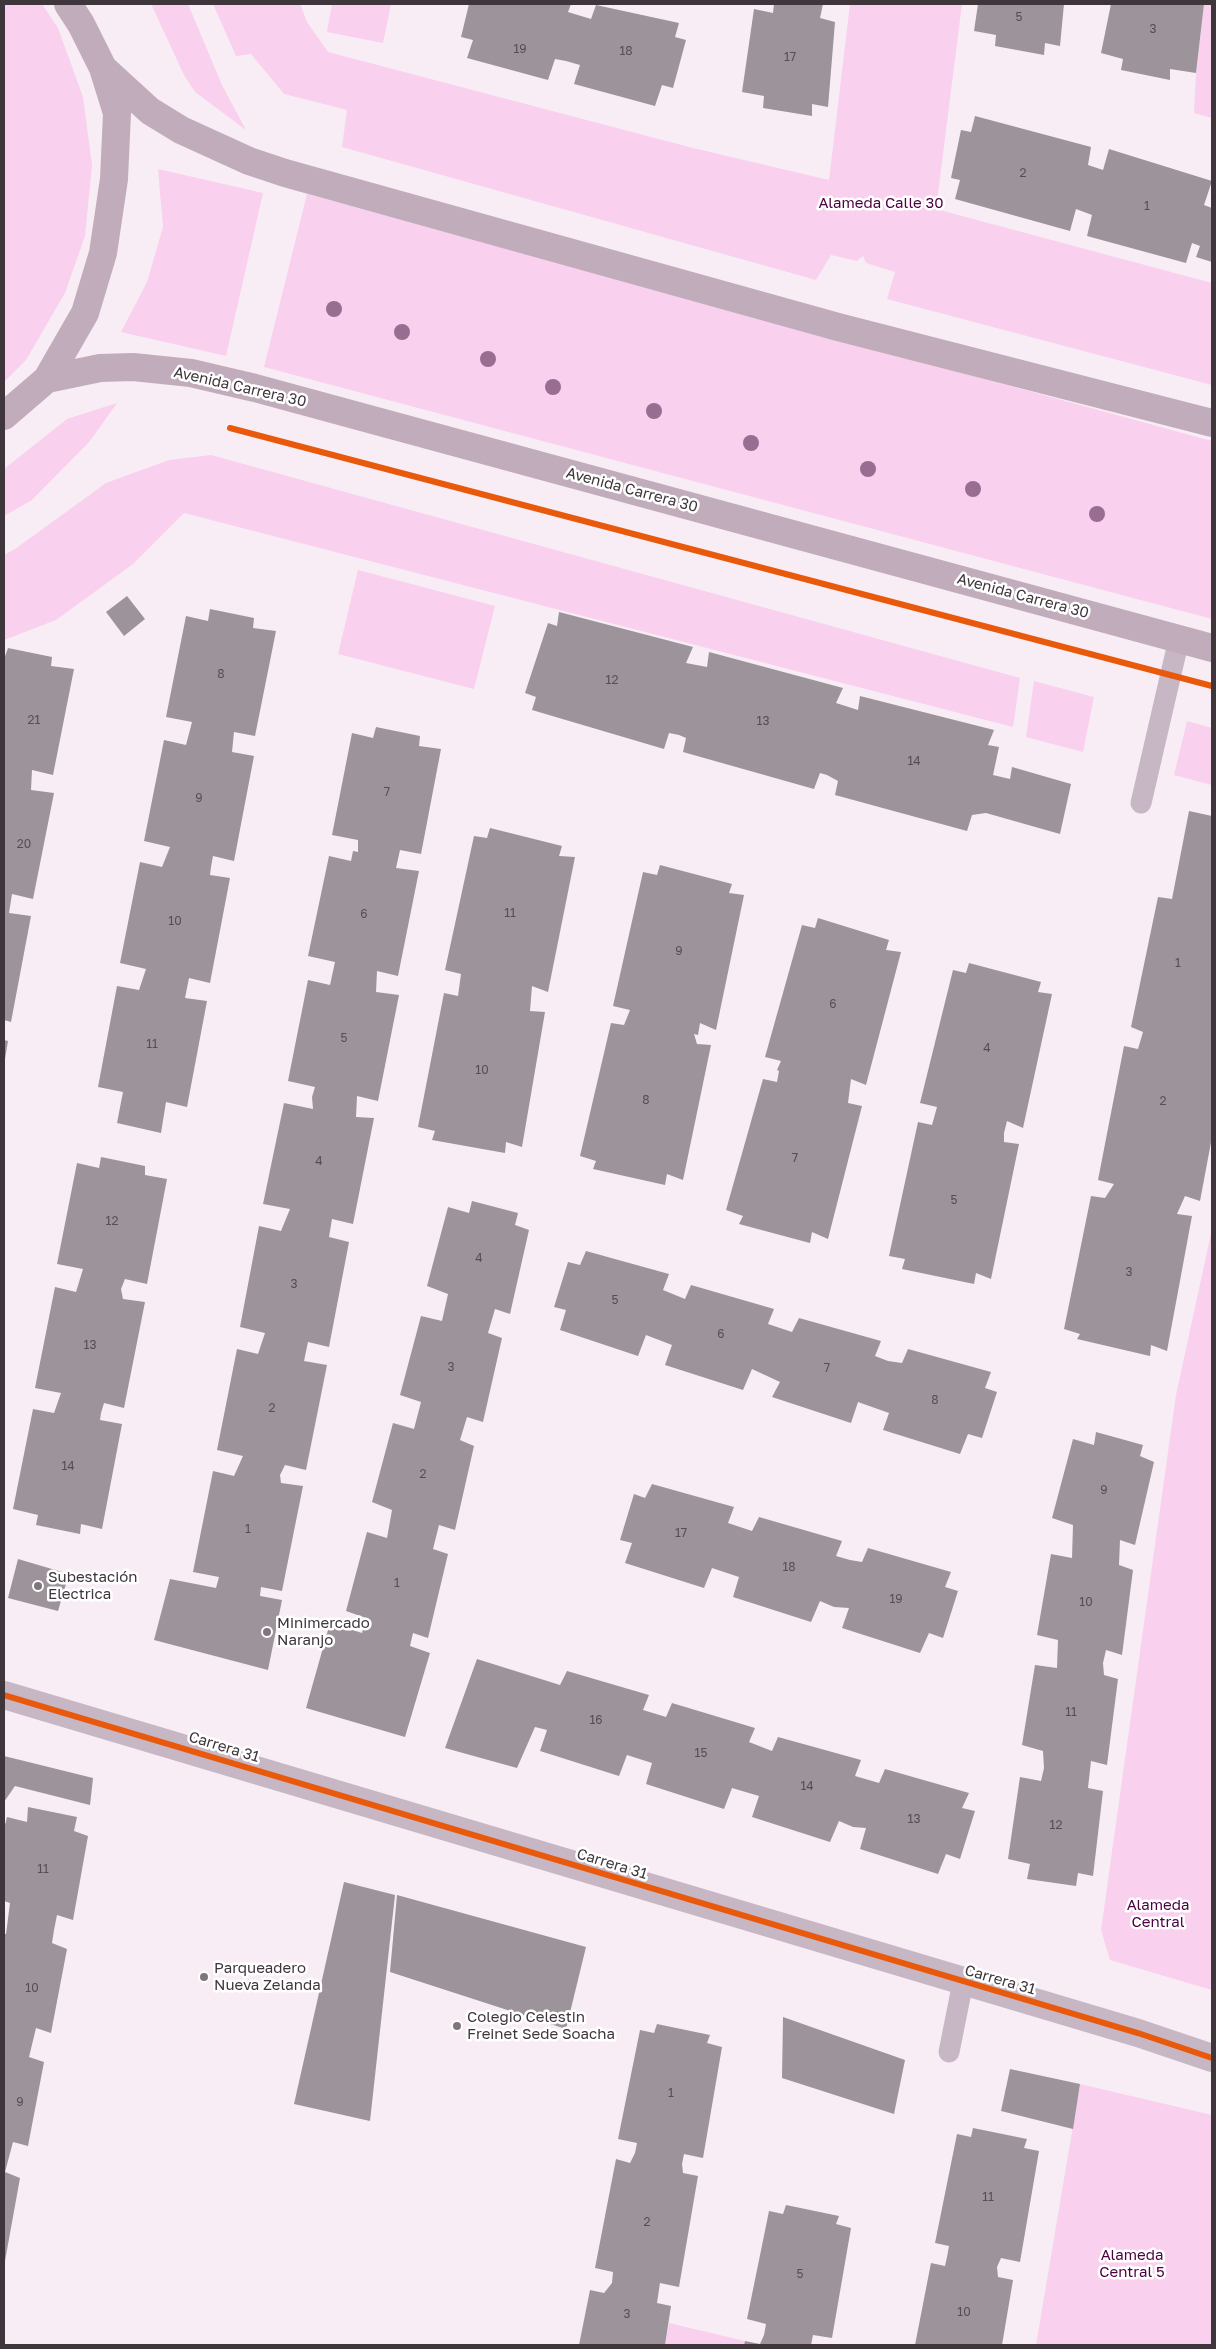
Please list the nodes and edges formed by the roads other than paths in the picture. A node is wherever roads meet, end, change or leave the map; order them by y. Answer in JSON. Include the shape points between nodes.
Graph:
{"nodes":[{"id":1,"x":68,"y":4,"type":"edge"},
{"id":2,"x":103,"y":68,"type":"junction"},
{"id":3,"x":47,"y":379,"type":"junction"},
{"id":4,"x":4,"y":416,"type":"edge"},
{"id":5,"x":1212,"y":422,"type":"edge"},
{"id":6,"x":1179,"y":639,"type":"junction"},
{"id":7,"x":1212,"y":648,"type":"edge"},
{"id":8,"x":1141,"y":804,"type":"dead end"},
{"id":9,"x":4,"y":1695,"type":"edge"},
{"id":10,"x":963,"y":1982,"type":"junction"},
{"id":11,"x":948,"y":2052,"type":"dead end"},
{"id":12,"x":1212,"y":2058,"type":"edge"}],
"edges":[{"from":1,"to":2,"type":"main road"},
{"from":2,"to":3,"type":"main road","via":[[117,113],[114,179],[104,253],[85,313]]},
{"from":2,"to":5,"type":"main road","via":[[150,111],[181,130],[249,161],[285,173],[838,327]]},
{"from":3,"to":4,"type":"main road"},
{"from":3,"to":6,"type":"main road","name":"Avenida Carrera 30","via":[[100,368],[133,367],[191,373]]},
{"from":6,"to":7,"type":"main road","name":"Avenida Carrera 30"},
{"from":6,"to":8,"type":"lane"},
{"from":9,"to":10,"type":"street","name":"Carrera 31"},
{"from":10,"to":11,"type":"lane"},
{"from":10,"to":12,"type":"street","name":"Carrera 31"}]}
